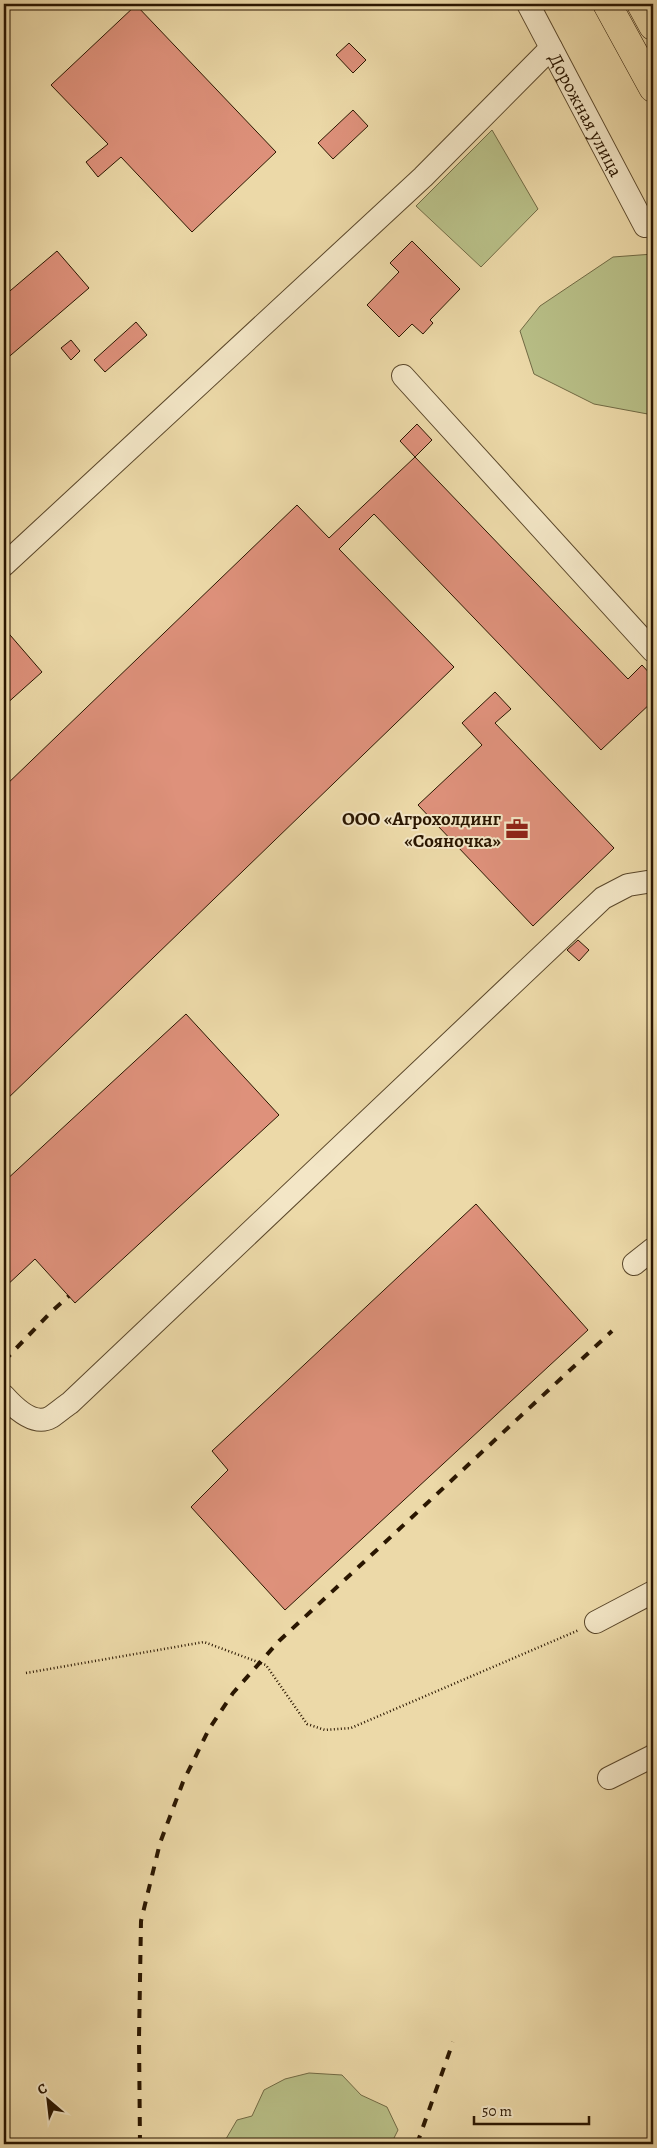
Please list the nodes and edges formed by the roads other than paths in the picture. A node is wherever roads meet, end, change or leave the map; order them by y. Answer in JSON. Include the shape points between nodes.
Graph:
{"nodes":[{"id":1,"x":528,"y":4,"type":"edge"},
{"id":2,"x":607,"y":4,"type":"edge"},
{"id":3,"x":641,"y":4,"type":"edge"},
{"id":4,"x":653,"y":26,"type":"edge"},
{"id":5,"x":551,"y":48,"type":"junction"},
{"id":6,"x":653,"y":88,"type":"edge"},
{"id":7,"x":645,"y":226,"type":"dead end"},
{"id":8,"x":403,"y":376,"type":"dead end"},
{"id":9,"x":4,"y":565,"type":"edge"},
{"id":10,"x":653,"y":651,"type":"edge"},
{"id":11,"x":653,"y":881,"type":"edge"},
{"id":12,"x":653,"y":1249,"type":"edge"},
{"id":13,"x":634,"y":1264,"type":"dead end"},
{"id":14,"x":4,"y":1396,"type":"edge"},
{"id":15,"x":653,"y":1592,"type":"edge"},
{"id":16,"x":596,"y":1622,"type":"road end"},
{"id":17,"x":653,"y":1756,"type":"edge"},
{"id":18,"x":609,"y":1778,"type":"dead end"}],
"edges":[{"from":1,"to":5,"type":"street","name":"Дорожная улица"},
{"from":2,"to":6,"type":"highway"},
{"from":3,"to":4,"type":"highway"},
{"from":5,"to":7,"type":"street","name":"Дорожная улица"},
{"from":5,"to":9,"type":"street","via":[[416,183]]},
{"from":8,"to":10,"type":"street"},
{"from":11,"to":14,"type":"street","via":[[628,885],[603,898],[70,1403],[49,1418],[32,1418],[14,1408]]},
{"from":12,"to":13,"type":"street"},
{"from":15,"to":16,"type":"street"},
{"from":17,"to":18,"type":"street"}]}
